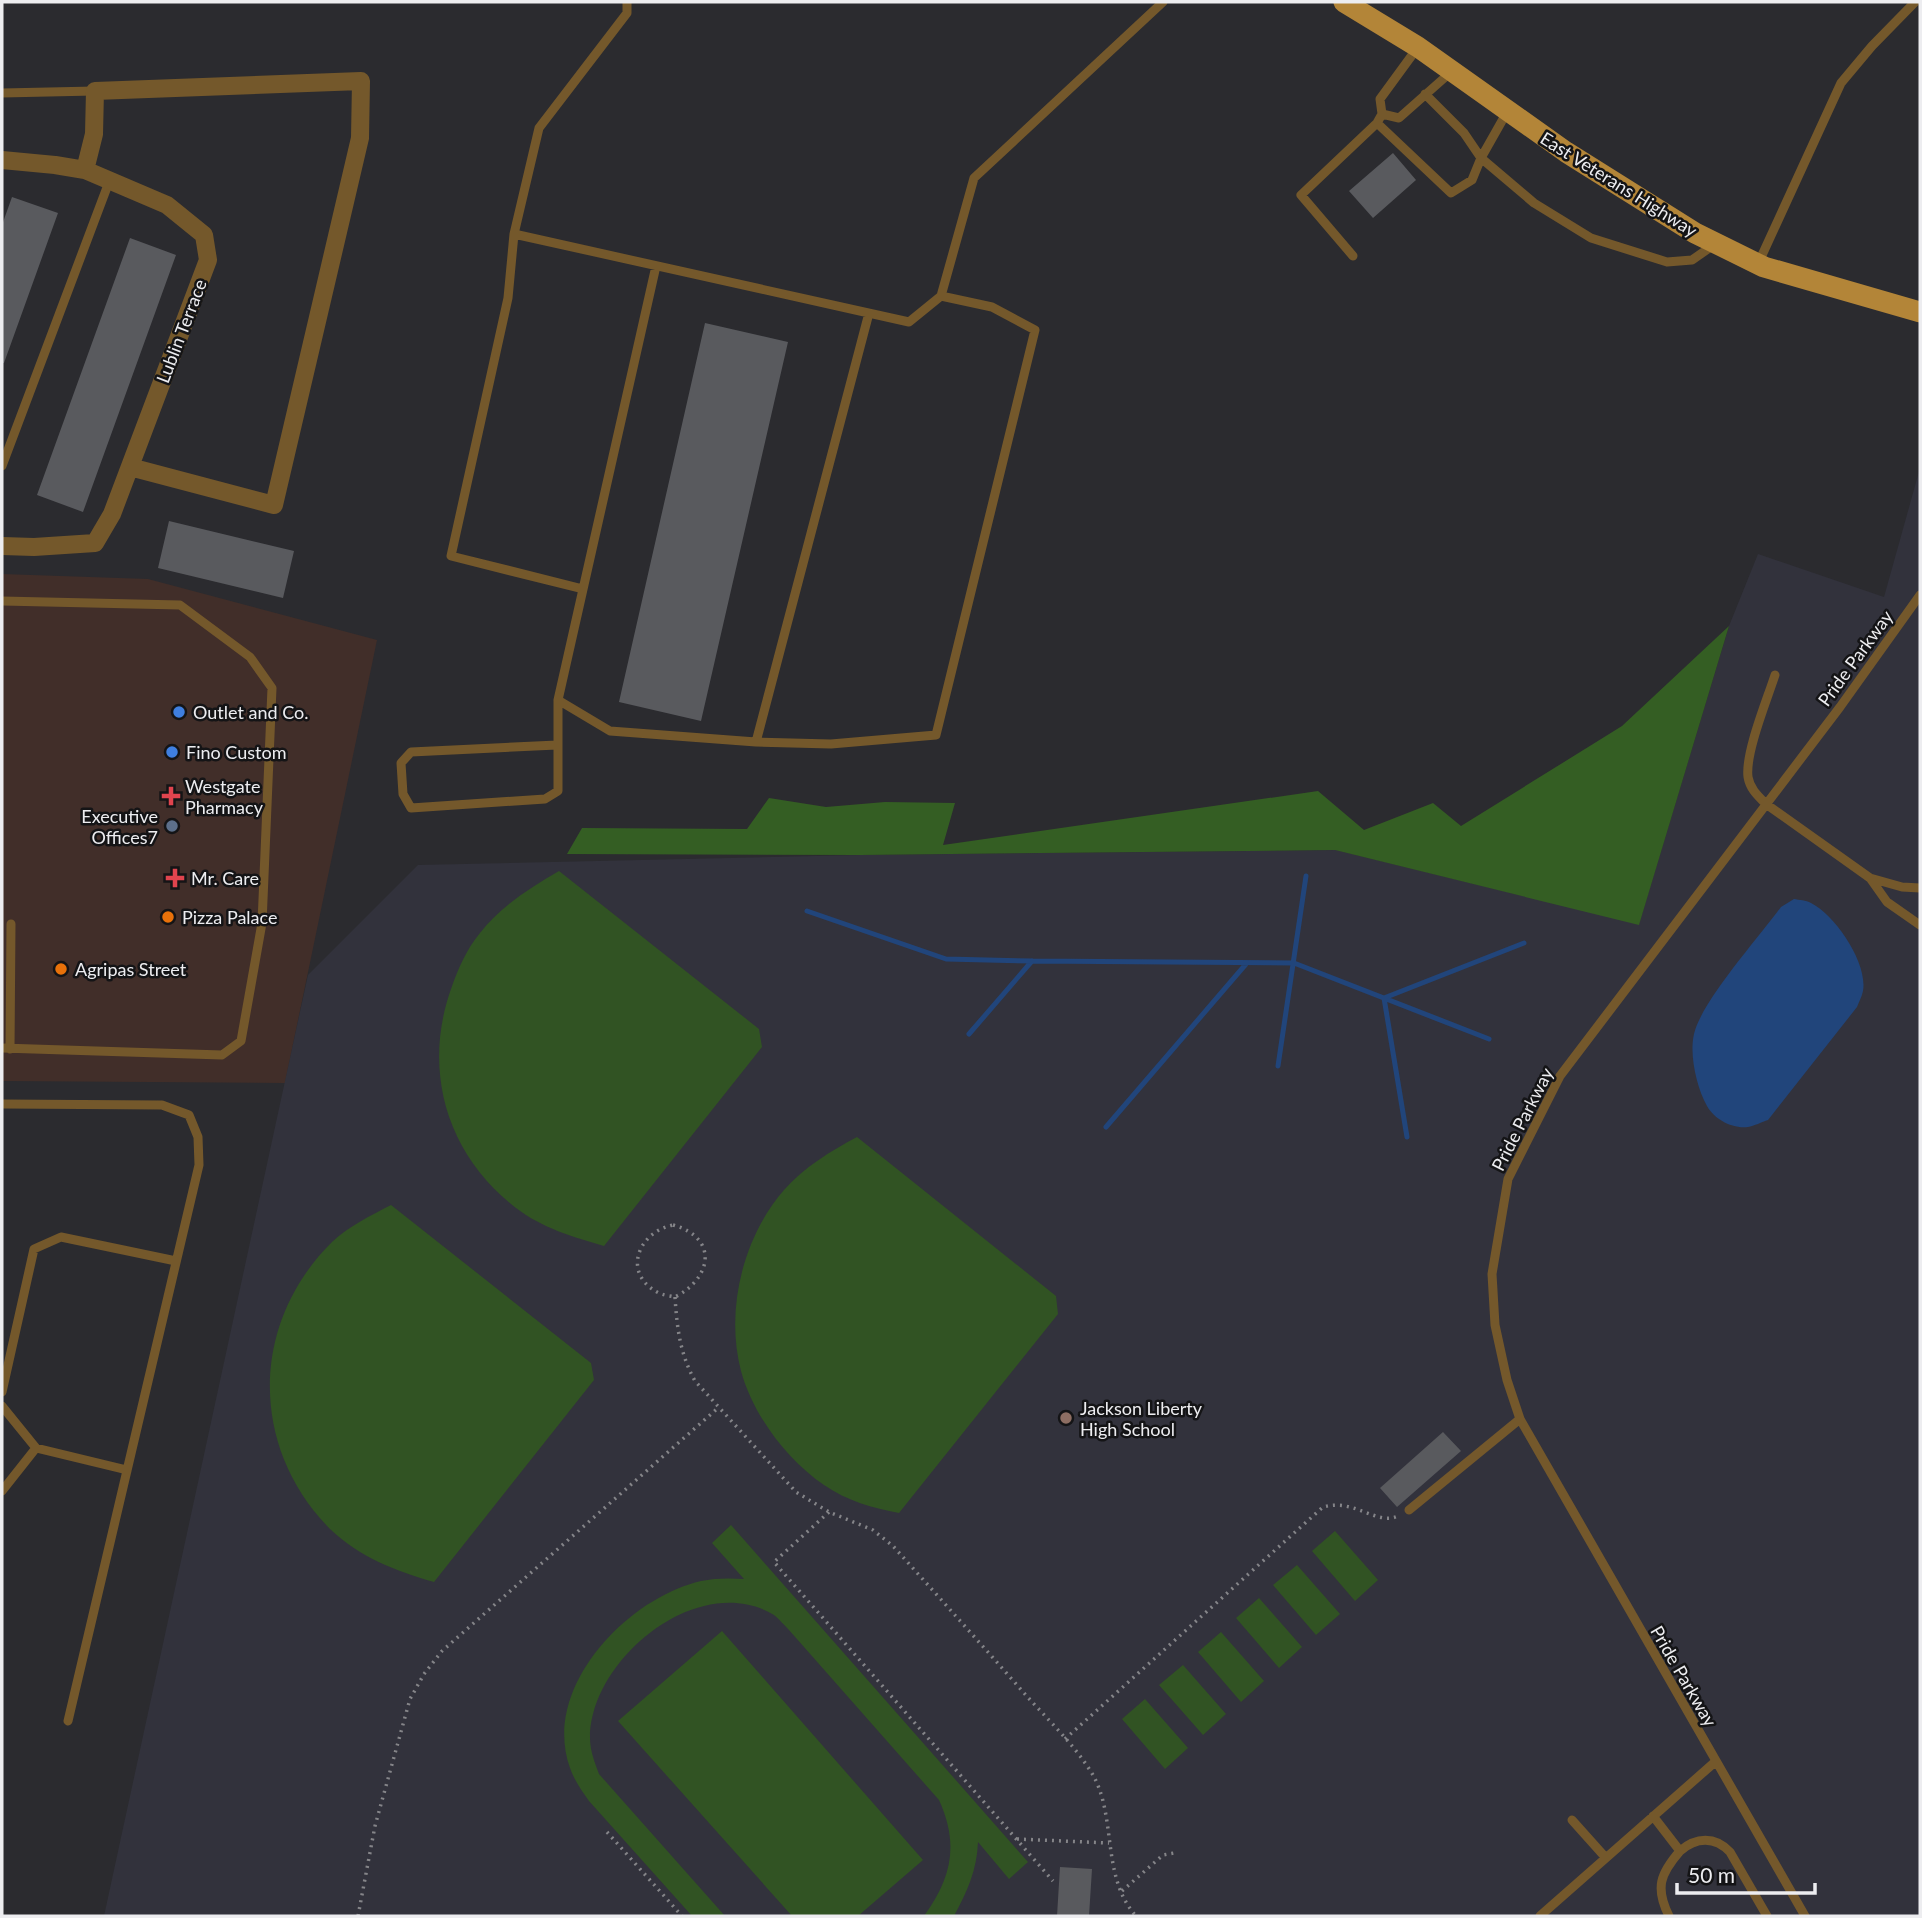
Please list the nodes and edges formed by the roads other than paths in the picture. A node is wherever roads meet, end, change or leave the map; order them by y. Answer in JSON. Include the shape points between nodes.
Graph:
{"nodes":[{"id":1,"x":627,"y":2,"type":"edge"},
{"id":2,"x":1163,"y":2,"type":"edge"},
{"id":3,"x":1344,"y":2,"type":"edge"},
{"id":4,"x":1353,"y":2,"type":"edge"},
{"id":5,"x":1915,"y":2,"type":"edge"},
{"id":6,"x":1372,"y":19,"type":"junction"},
{"id":7,"x":1418,"y":47,"type":"junction"},
{"id":8,"x":1451,"y":72,"type":"junction"},
{"id":9,"x":95,"y":91,"type":"junction"},
{"id":10,"x":2,"y":93,"type":"edge"},
{"id":11,"x":1426,"y":94,"type":"junction"},
{"id":12,"x":1507,"y":112,"type":"junction"},
{"id":13,"x":1380,"y":119,"type":"junction"},
{"id":14,"x":1480,"y":158,"type":"junction"},
{"id":15,"x":2,"y":160,"type":"edge"},
{"id":16,"x":85,"y":170,"type":"junction"},
{"id":17,"x":109,"y":181,"type":"junction"},
{"id":18,"x":514,"y":234,"type":"junction"},
{"id":19,"x":1716,"y":243,"type":"junction"},
{"id":20,"x":1353,"y":256,"type":"dead end"},
{"id":21,"x":1758,"y":264,"type":"junction"},
{"id":22,"x":656,"y":265,"type":"junction"},
{"id":23,"x":941,"y":296,"type":"junction"},
{"id":24,"x":1920,"y":312,"type":"edge"},
{"id":25,"x":869,"y":313,"type":"junction"},
{"id":26,"x":2,"y":467,"type":"edge"},
{"id":27,"x":130,"y":467,"type":"junction"},
{"id":28,"x":2,"y":546,"type":"edge"},
{"id":29,"x":583,"y":589,"type":"junction"},
{"id":30,"x":1920,"y":594,"type":"edge"},
{"id":31,"x":2,"y":601,"type":"edge"},
{"id":32,"x":1774,"y":675,"type":"dead end"},
{"id":33,"x":558,"y":700,"type":"junction"},
{"id":34,"x":756,"y":742,"type":"junction"},
{"id":35,"x":557,"y":745,"type":"junction"},
{"id":36,"x":1766,"y":804,"type":"junction"},
{"id":37,"x":1870,"y":878,"type":"junction"},
{"id":38,"x":1920,"y":888,"type":"edge"},
{"id":39,"x":11,"y":924,"type":"dead end"},
{"id":40,"x":1920,"y":925,"type":"edge"},
{"id":41,"x":6,"y":1049,"type":"edge"},
{"id":42,"x":2,"y":1104,"type":"edge"},
{"id":43,"x":176,"y":1261,"type":"junction"},
{"id":44,"x":2,"y":1392,"type":"edge"},
{"id":45,"x":2,"y":1406,"type":"edge"},
{"id":46,"x":1520,"y":1419,"type":"junction"},
{"id":47,"x":36,"y":1448,"type":"junction"},
{"id":48,"x":127,"y":1470,"type":"junction"},
{"id":49,"x":2,"y":1491,"type":"edge"},
{"id":50,"x":1409,"y":1510,"type":"road end"},
{"id":51,"x":68,"y":1721,"type":"dead end"},
{"id":52,"x":1715,"y":1762,"type":"junction"},
{"id":53,"x":1653,"y":1816,"type":"junction"},
{"id":54,"x":1572,"y":1820,"type":"dead end"},
{"id":55,"x":1680,"y":1851,"type":"junction"},
{"id":56,"x":1606,"y":1858,"type":"junction"},
{"id":57,"x":1539,"y":1916,"type":"edge"},
{"id":58,"x":1669,"y":1916,"type":"edge"},
{"id":59,"x":1767,"y":1916,"type":"edge"},
{"id":60,"x":1805,"y":1916,"type":"edge"}],
"edges":[{"from":1,"to":18,"type":"lane","via":[[627,13],[539,128]]},
{"from":2,"to":23,"type":"lane","via":[[974,178]]},
{"from":3,"to":6,"type":"main road","name":"East Veterans Highway"},
{"from":4,"to":6,"type":"main road"},
{"from":5,"to":21,"type":"lane","via":[[1842,83]]},
{"from":6,"to":7,"type":"main road","name":"East Veterans Highway"},
{"from":7,"to":8,"type":"main road","name":"East Veterans Highway"},
{"from":7,"to":13,"type":"lane","via":[[1380,99]]},
{"from":8,"to":11,"type":"lane"},
{"from":8,"to":12,"type":"main road","name":"East Veterans Highway"},
{"from":9,"to":10,"type":"lane"},
{"from":9,"to":16,"type":"street","via":[[94,134]]},
{"from":9,"to":27,"type":"street","via":[[361,81],[360,138],[274,505]]},
{"from":11,"to":13,"type":"lane","via":[[1399,118]]},
{"from":11,"to":14,"type":"lane","via":[[1464,133]]},
{"from":12,"to":14,"type":"lane"},
{"from":12,"to":19,"type":"main road","name":"East Veterans Highway"},
{"from":13,"to":14,"type":"lane","via":[[1451,193],[1472,180]]},
{"from":13,"to":20,"type":"lane","via":[[1301,195]]},
{"from":14,"to":19,"type":"lane","via":[[1534,203],[1591,238],[1667,262],[1692,260]]},
{"from":15,"to":16,"type":"street","name":"Lublin Terrace"},
{"from":16,"to":17,"type":"street","name":"Lublin Terrace"},
{"from":17,"to":26,"type":"lane"},
{"from":17,"to":27,"type":"street","name":"Lublin Terrace","via":[[167,205],[204,235],[208,260]]},
{"from":18,"to":22,"type":"lane"},
{"from":18,"to":29,"type":"lane","via":[[508,298],[451,556]]},
{"from":19,"to":21,"type":"main road","name":"East Veterans Highway"},
{"from":21,"to":24,"type":"main road","name":"East Veterans Highway"},
{"from":22,"to":25,"type":"lane"},
{"from":22,"to":29,"type":"lane"},
{"from":23,"to":25,"type":"lane","via":[[909,322]]},
{"from":23,"to":34,"type":"lane","via":[[992,307],[1035,330],[936,735],[831,744]]},
{"from":25,"to":34,"type":"lane"},
{"from":27,"to":28,"type":"street","name":"Lublin Terrace","via":[[95,543]]},
{"from":29,"to":33,"type":"lane"},
{"from":30,"to":36,"type":"lane","name":"Pride Parkway"},
{"from":31,"to":41,"type":"lane","via":[[180,605],[250,657],[272,688],[262,923],[241,1041],[222,1055]]},
{"from":32,"to":36,"type":"lane","via":[[1749,760],[1753,790]]},
{"from":33,"to":34,"type":"lane","via":[[610,731]]},
{"from":33,"to":35,"type":"lane"},
{"from":35,"to":35,"type":"lane","via":[[411,752],[401,763],[403,794],[411,808],[545,799],[558,791]]},
{"from":36,"to":37,"type":"lane"},
{"from":36,"to":46,"type":"lane","name":"Pride Parkway","via":[[1560,1076],[1508,1179],[1492,1273],[1495,1325]]},
{"from":37,"to":38,"type":"lane"},
{"from":37,"to":40,"type":"lane","via":[[1887,902]]},
{"from":39,"to":41,"type":"lane"},
{"from":42,"to":43,"type":"lane","via":[[162,1105],[190,1115],[198,1137],[199,1165]]},
{"from":43,"to":44,"type":"lane","via":[[61,1237],[34,1249]]},
{"from":43,"to":48,"type":"lane"},
{"from":45,"to":47,"type":"lane"},
{"from":46,"to":50,"type":"lane"},
{"from":46,"to":52,"type":"lane","name":"Pride Parkway"},
{"from":47,"to":48,"type":"lane"},
{"from":47,"to":49,"type":"lane"},
{"from":48,"to":51,"type":"lane"},
{"from":52,"to":53,"type":"lane"},
{"from":52,"to":60,"type":"lane","name":"Pride Parkway"},
{"from":53,"to":55,"type":"lane"},
{"from":53,"to":56,"type":"lane"},
{"from":54,"to":56,"type":"lane"},
{"from":55,"to":58,"type":"lane","via":[[1662,1879],[1660,1891]]},
{"from":55,"to":59,"type":"lane","via":[[1698,1840],[1722,1843]]},
{"from":56,"to":57,"type":"lane"}]}
